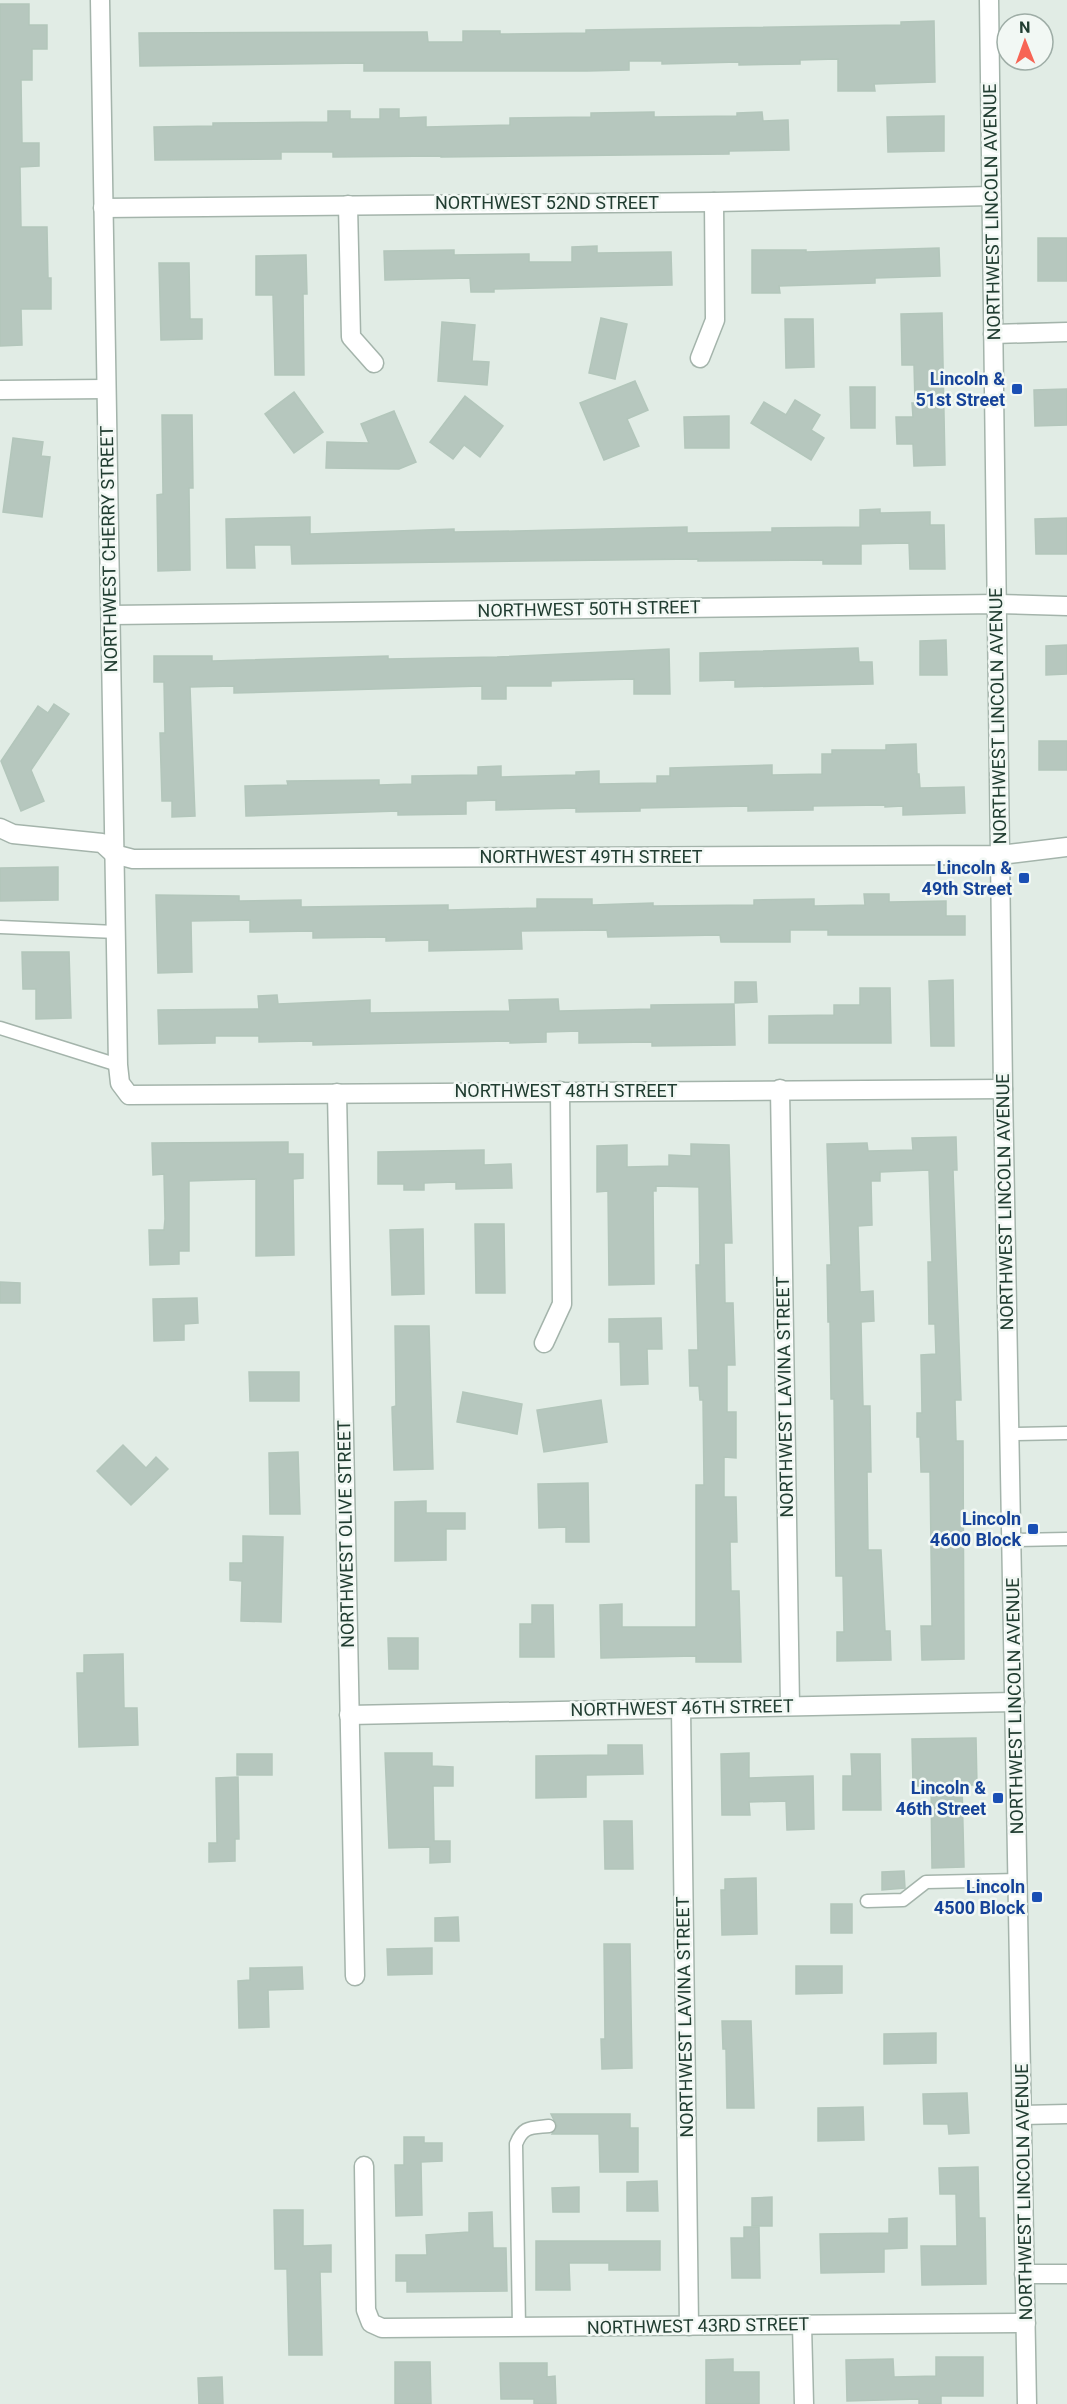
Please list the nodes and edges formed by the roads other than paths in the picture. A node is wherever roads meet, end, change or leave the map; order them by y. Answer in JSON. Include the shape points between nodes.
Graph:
{"nodes":[{"id":1,"x":100,"y":0,"type":"edge"},
{"id":2,"x":989,"y":0,"type":"edge"},
{"id":3,"x":992,"y":196,"type":"junction"},
{"id":4,"x":714,"y":202,"type":"junction"},
{"id":5,"x":348,"y":205,"type":"junction"},
{"id":6,"x":103,"y":208,"type":"junction"},
{"id":7,"x":1067,"y":332,"type":"edge"},
{"id":8,"x":993,"y":334,"type":"junction"},
{"id":9,"x":700,"y":358,"type":"dead end"},
{"id":10,"x":374,"y":363,"type":"dead end"},
{"id":11,"x":106,"y":389,"type":"junction"},
{"id":12,"x":0,"y":390,"type":"edge"},
{"id":13,"x":997,"y":604,"type":"junction"},
{"id":14,"x":1067,"y":606,"type":"edge"},
{"id":15,"x":111,"y":615,"type":"junction"},
{"id":16,"x":0,"y":828,"type":"edge"},
{"id":17,"x":1067,"y":847,"type":"edge"},
{"id":18,"x":114,"y":854,"type":"junction"},
{"id":19,"x":1000,"y":855,"type":"junction"},
{"id":20,"x":0,"y":927,"type":"edge"},
{"id":21,"x":116,"y":932,"type":"junction"},
{"id":22,"x":0,"y":1028,"type":"edge"},
{"id":23,"x":118,"y":1065,"type":"junction"},
{"id":24,"x":780,"y":1089,"type":"junction"},
{"id":25,"x":1003,"y":1089,"type":"junction"},
{"id":26,"x":560,"y":1091,"type":"junction"},
{"id":27,"x":337,"y":1093,"type":"junction"},
{"id":28,"x":129,"y":1095,"type":"joint"},
{"id":29,"x":544,"y":1343,"type":"dead end"},
{"id":30,"x":1067,"y":1433,"type":"edge"},
{"id":31,"x":1010,"y":1434,"type":"junction"},
{"id":32,"x":1067,"y":1539,"type":"edge"},
{"id":33,"x":1012,"y":1540,"type":"junction"},
{"id":34,"x":1015,"y":1702,"type":"junction"},
{"id":35,"x":790,"y":1706,"type":"junction"},
{"id":36,"x":681,"y":1708,"type":"junction"},
{"id":37,"x":349,"y":1715,"type":"junction"},
{"id":38,"x":1018,"y":1880,"type":"junction"},
{"id":39,"x":867,"y":1900,"type":"dead end"},
{"id":40,"x":355,"y":1976,"type":"dead end"},
{"id":41,"x":1067,"y":2114,"type":"edge"},
{"id":42,"x":1022,"y":2115,"type":"junction"},
{"id":43,"x":549,"y":2127,"type":"dead end"},
{"id":44,"x":364,"y":2166,"type":"dead end"},
{"id":45,"x":1024,"y":2274,"type":"junction"},
{"id":46,"x":1067,"y":2274,"type":"edge"},
{"id":47,"x":1026,"y":2323,"type":"junction"},
{"id":48,"x":802,"y":2325,"type":"junction"},
{"id":49,"x":689,"y":2326,"type":"junction"},
{"id":50,"x":519,"y":2327,"type":"junction"},
{"id":51,"x":804,"y":2404,"type":"edge"},
{"id":52,"x":1027,"y":2404,"type":"edge"}],
"edges":[{"from":1,"to":6,"type":"street","name":"NORTHWEST CHERRY STREET"},
{"from":2,"to":3,"type":"street","name":"NORTHWEST LINCOLN AVENUE"},
{"from":3,"to":4,"type":"street","name":"NORTHWEST 52ND STREET"},
{"from":3,"to":8,"type":"street","name":"NORTHWEST LINCOLN AVENUE"},
{"from":4,"to":5,"type":"street","name":"NORTHWEST 52ND STREET"},
{"from":4,"to":9,"type":"street","via":[[715,320]]},
{"from":5,"to":6,"type":"street","name":"NORTHWEST 52ND STREET"},
{"from":5,"to":10,"type":"street","via":[[351,337]]},
{"from":6,"to":11,"type":"street","name":"NORTHWEST CHERRY STREET"},
{"from":7,"to":8,"type":"street"},
{"from":8,"to":13,"type":"street","name":"NORTHWEST LINCOLN AVENUE"},
{"from":11,"to":12,"type":"street"},
{"from":11,"to":15,"type":"street","name":"NORTHWEST CHERRY STREET"},
{"from":13,"to":14,"type":"street","name":"NORTHWEST 50TH STREET"},
{"from":13,"to":15,"type":"street","name":"NORTHWEST 50TH STREET"},
{"from":13,"to":19,"type":"street","name":"NORTHWEST LINCOLN AVENUE"},
{"from":15,"to":18,"type":"street","name":"NORTHWEST CHERRY STREET"},
{"from":16,"to":18,"type":"street","name":"NORTHWEST 49TH STREET","via":[[13,834],[102,843]]},
{"from":17,"to":19,"type":"street","name":"NORTHWEST 49TH STREET"},
{"from":18,"to":19,"type":"street","name":"NORTHWEST 49TH STREET","via":[[133,859]]},
{"from":18,"to":21,"type":"street","name":"NORTHWEST CHERRY STREET"},
{"from":19,"to":25,"type":"street","name":"NORTHWEST LINCOLN AVENUE"},
{"from":20,"to":21,"type":"lane"},
{"from":21,"to":23,"type":"street","name":"NORTHWEST CHERRY STREET"},
{"from":22,"to":23,"type":"lane"},
{"from":23,"to":28,"type":"street","name":"NORTHWEST CHERRY STREET","via":[[120,1083]]},
{"from":24,"to":25,"type":"street","name":"NORTHWEST 48TH STREET"},
{"from":24,"to":26,"type":"street","name":"NORTHWEST 48TH STREET"},
{"from":24,"to":35,"type":"street","name":"NORTHWEST LAVINA STREET"},
{"from":25,"to":31,"type":"street","name":"NORTHWEST LINCOLN AVENUE"},
{"from":26,"to":27,"type":"street","name":"NORTHWEST 48TH STREET"},
{"from":26,"to":29,"type":"street","via":[[562,1304]]},
{"from":27,"to":28,"type":"street","name":"NORTHWEST 48TH STREET"},
{"from":27,"to":37,"type":"street","name":"NORTHWEST OLIVE STREET"},
{"from":30,"to":31,"type":"lane"},
{"from":31,"to":33,"type":"street","name":"NORTHWEST LINCOLN AVENUE"},
{"from":32,"to":33,"type":"lane"},
{"from":33,"to":34,"type":"street","name":"NORTHWEST LINCOLN AVENUE"},
{"from":34,"to":35,"type":"street","name":"NORTHWEST 46TH STREET"},
{"from":34,"to":38,"type":"street","name":"NORTHWEST LINCOLN AVENUE"},
{"from":35,"to":36,"type":"street","name":"NORTHWEST 46TH STREET"},
{"from":36,"to":37,"type":"street","name":"NORTHWEST 46TH STREET"},
{"from":36,"to":49,"type":"street","name":"NORTHWEST LAVINA STREET"},
{"from":37,"to":40,"type":"street","name":"NORTHWEST OLIVE STREET"},
{"from":38,"to":39,"type":"lane","via":[[926,1882],[903,1900]]},
{"from":38,"to":42,"type":"street","name":"NORTHWEST LINCOLN AVENUE"},
{"from":41,"to":42,"type":"street"},
{"from":42,"to":45,"type":"street","name":"NORTHWEST LINCOLN AVENUE"},
{"from":43,"to":50,"type":"lane","via":[[526,2128],[516,2144]]},
{"from":44,"to":50,"type":"street","name":"NORTHWEST 43RD STREET","via":[[366,2310],[371,2323],[398,2329]]},
{"from":45,"to":46,"type":"street"},
{"from":45,"to":47,"type":"street","name":"NORTHWEST LINCOLN AVENUE"},
{"from":47,"to":48,"type":"street","name":"NORTHWEST 43RD STREET"},
{"from":47,"to":52,"type":"street","name":"NORTHWEST LINCOLN AVENUE"},
{"from":48,"to":49,"type":"street","name":"NORTHWEST 43RD STREET"},
{"from":48,"to":51,"type":"street"},
{"from":49,"to":50,"type":"street","name":"NORTHWEST 43RD STREET"}]}
